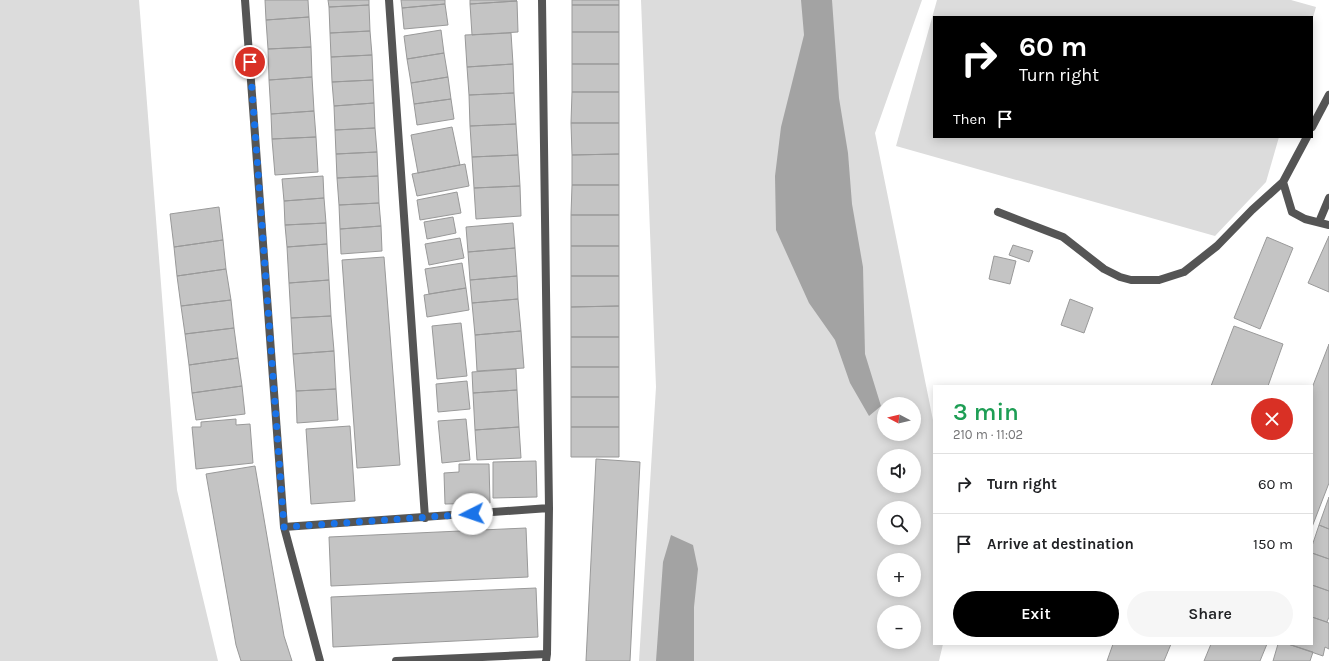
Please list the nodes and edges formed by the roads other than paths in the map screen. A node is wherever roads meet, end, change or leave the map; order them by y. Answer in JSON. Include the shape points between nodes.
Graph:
{"nodes":[{"id":1,"x":245,"y":0,"type":"edge"},
{"id":2,"x":389,"y":0,"type":"edge"},
{"id":3,"x":542,"y":0,"type":"edge"},
{"id":4,"x":1329,"y":95,"type":"edge"},
{"id":5,"x":1313,"y":125,"type":"edge"},
{"id":6,"x":1306,"y":138,"type":"edge"},
{"id":7,"x":1283,"y":182,"type":"junction"},
{"id":8,"x":1329,"y":198,"type":"edge"},
{"id":9,"x":998,"y":212,"type":"dead end"},
{"id":10,"x":1319,"y":222,"type":"junction"},
{"id":11,"x":1329,"y":225,"type":"edge"},
{"id":12,"x":549,"y":508,"type":"junction"},
{"id":13,"x":426,"y":518,"type":"junction"},
{"id":14,"x":284,"y":527,"type":"junction"},
{"id":15,"x":547,"y":657,"type":"edge"},
{"id":16,"x":320,"y":661,"type":"edge"},
{"id":17,"x":396,"y":661,"type":"edge"}],
"edges":[{"from":1,"to":14,"type":"street"},
{"from":2,"to":13,"type":"street"},
{"from":3,"to":12,"type":"street"},
{"from":4,"to":5,"type":"street"},
{"from":6,"to":7,"type":"street"},
{"from":7,"to":9,"type":"street","via":[[1217,246],[1184,272],[1159,280],[1131,280],[1113,274],[1063,237]]},
{"from":7,"to":10,"type":"street","via":[[1292,212],[1305,219]]},
{"from":8,"to":10,"type":"street"},
{"from":10,"to":11,"type":"street"},
{"from":12,"to":13,"type":"street"},
{"from":12,"to":15,"type":"street"},
{"from":13,"to":14,"type":"street"},
{"from":14,"to":16,"type":"street"},
{"from":15,"to":17,"type":"street"}]}
